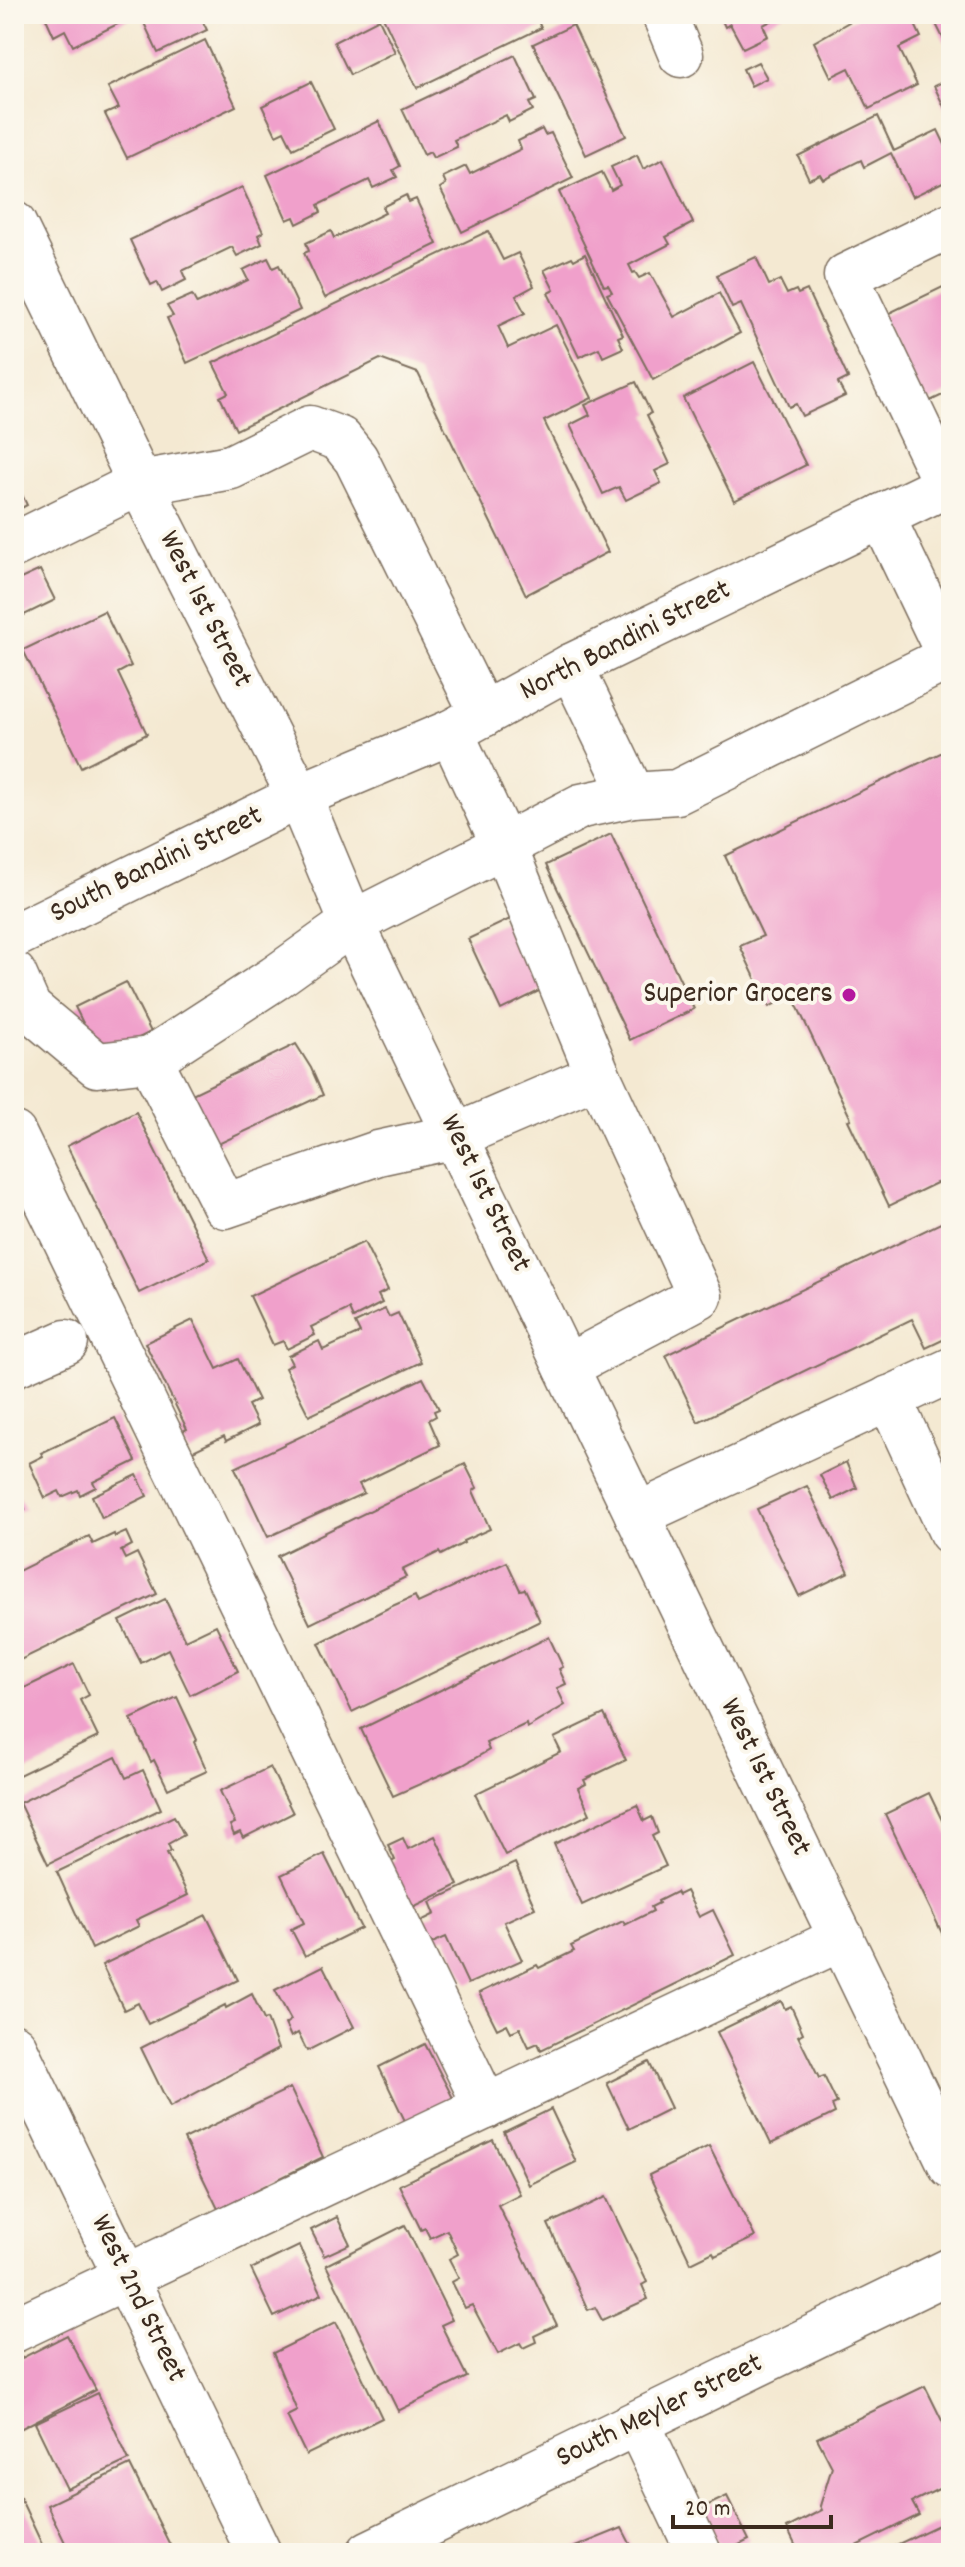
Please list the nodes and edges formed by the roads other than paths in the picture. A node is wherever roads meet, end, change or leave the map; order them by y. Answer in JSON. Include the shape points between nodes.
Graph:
{"nodes":[{"id":1,"x":664,"y":14,"type":"edge"},
{"id":2,"x":681,"y":55,"type":"dead end"},
{"id":3,"x":14,"y":224,"type":"edge"},
{"id":4,"x":951,"y":225,"type":"edge"},
{"id":5,"x":140,"y":483,"type":"junction"},
{"id":6,"x":948,"y":484,"type":"edge"},
{"id":7,"x":882,"y":516,"type":"junction"},
{"id":8,"x":14,"y":545,"type":"edge"},
{"id":9,"x":950,"y":656,"type":"edge"},
{"id":10,"x":571,"y":666,"type":"junction"},
{"id":11,"x":467,"y":724,"type":"junction"},
{"id":12,"x":633,"y":795,"type":"junction"},
{"id":13,"x":299,"y":796,"type":"junction"},
{"id":14,"x":504,"y":846,"type":"junction"},
{"id":15,"x":352,"y":923,"type":"junction"},
{"id":16,"x":14,"y":936,"type":"edge"},
{"id":17,"x":14,"y":974,"type":"edge"},
{"id":18,"x":150,"y":1059,"type":"junction"},
{"id":19,"x":598,"y":1075,"type":"junction"},
{"id":20,"x":14,"y":1134,"type":"edge"},
{"id":21,"x":456,"y":1136,"type":"junction"},
{"id":22,"x":66,"y":1342,"type":"dead end"},
{"id":23,"x":14,"y":1365,"type":"edge"},
{"id":24,"x":566,"y":1367,"type":"junction"},
{"id":25,"x":951,"y":1370,"type":"edge"},
{"id":26,"x":889,"y":1398,"type":"junction"},
{"id":27,"x":637,"y":1515,"type":"junction"},
{"id":28,"x":951,"y":1532,"type":"edge"},
{"id":29,"x":842,"y":1938,"type":"junction"},
{"id":30,"x":14,"y":2046,"type":"edge"},
{"id":31,"x":486,"y":2107,"type":"junction"},
{"id":32,"x":951,"y":2166,"type":"edge"},
{"id":33,"x":951,"y":2270,"type":"edge"},
{"id":34,"x":126,"y":2276,"type":"junction"},
{"id":35,"x":14,"y":2330,"type":"edge"},
{"id":36,"x":638,"y":2424,"type":"junction"},
{"id":37,"x":259,"y":2553,"type":"edge"},
{"id":38,"x":369,"y":2553,"type":"edge"},
{"id":39,"x":699,"y":2553,"type":"edge"}],
"edges":[{"from":1,"to":2,"type":"street"},
{"from":3,"to":5,"type":"street","name":"West 1st Street"},
{"from":4,"to":6,"type":"street","via":[[846,276]]},
{"from":5,"to":8,"type":"street"},
{"from":5,"to":11,"type":"street","via":[[231,467],[310,428],[340,439],[356,459]]},
{"from":5,"to":13,"type":"street","name":"West 1st Street"},
{"from":6,"to":7,"type":"street","name":"North Bandini Street"},
{"from":7,"to":9,"type":"street"},
{"from":7,"to":10,"type":"street","name":"North Bandini Street"},
{"from":9,"to":12,"type":"street","via":[[677,792]]},
{"from":10,"to":11,"type":"street","name":"North Bandini Street"},
{"from":10,"to":12,"type":"street"},
{"from":11,"to":13,"type":"street","name":"North Bandini Street"},
{"from":11,"to":14,"type":"street"},
{"from":12,"to":14,"type":"street","via":[[581,806]]},
{"from":13,"to":15,"type":"street","name":"West 1st Street"},
{"from":13,"to":16,"type":"street","name":"South Bandini Street"},
{"from":14,"to":15,"type":"street"},
{"from":14,"to":19,"type":"street"},
{"from":15,"to":18,"type":"street"},
{"from":15,"to":21,"type":"street","name":"West 1st Street"},
{"from":17,"to":18,"type":"street","via":[[29,1008],[97,1065]]},
{"from":18,"to":21,"type":"street","via":[[225,1206],[378,1153]]},
{"from":19,"to":21,"type":"street"},
{"from":19,"to":24,"type":"street","via":[[700,1296]]},
{"from":20,"to":31,"type":"street"},
{"from":21,"to":24,"type":"street","name":"West 1st Street"},
{"from":22,"to":23,"type":"street"},
{"from":24,"to":27,"type":"street","name":"West 1st Street"},
{"from":25,"to":26,"type":"street"},
{"from":26,"to":27,"type":"street"},
{"from":26,"to":28,"type":"street"},
{"from":27,"to":29,"type":"street","name":"West 1st Street"},
{"from":29,"to":31,"type":"street"},
{"from":29,"to":32,"type":"street","name":"West 1st Street"},
{"from":30,"to":34,"type":"street","name":"West 2nd Street"},
{"from":31,"to":34,"type":"street"},
{"from":33,"to":36,"type":"street","name":"South Meyler Street"},
{"from":34,"to":35,"type":"street"},
{"from":34,"to":37,"type":"street","name":"West 2nd Street"},
{"from":36,"to":38,"type":"street","name":"South Meyler Street"},
{"from":36,"to":39,"type":"street"}]}
